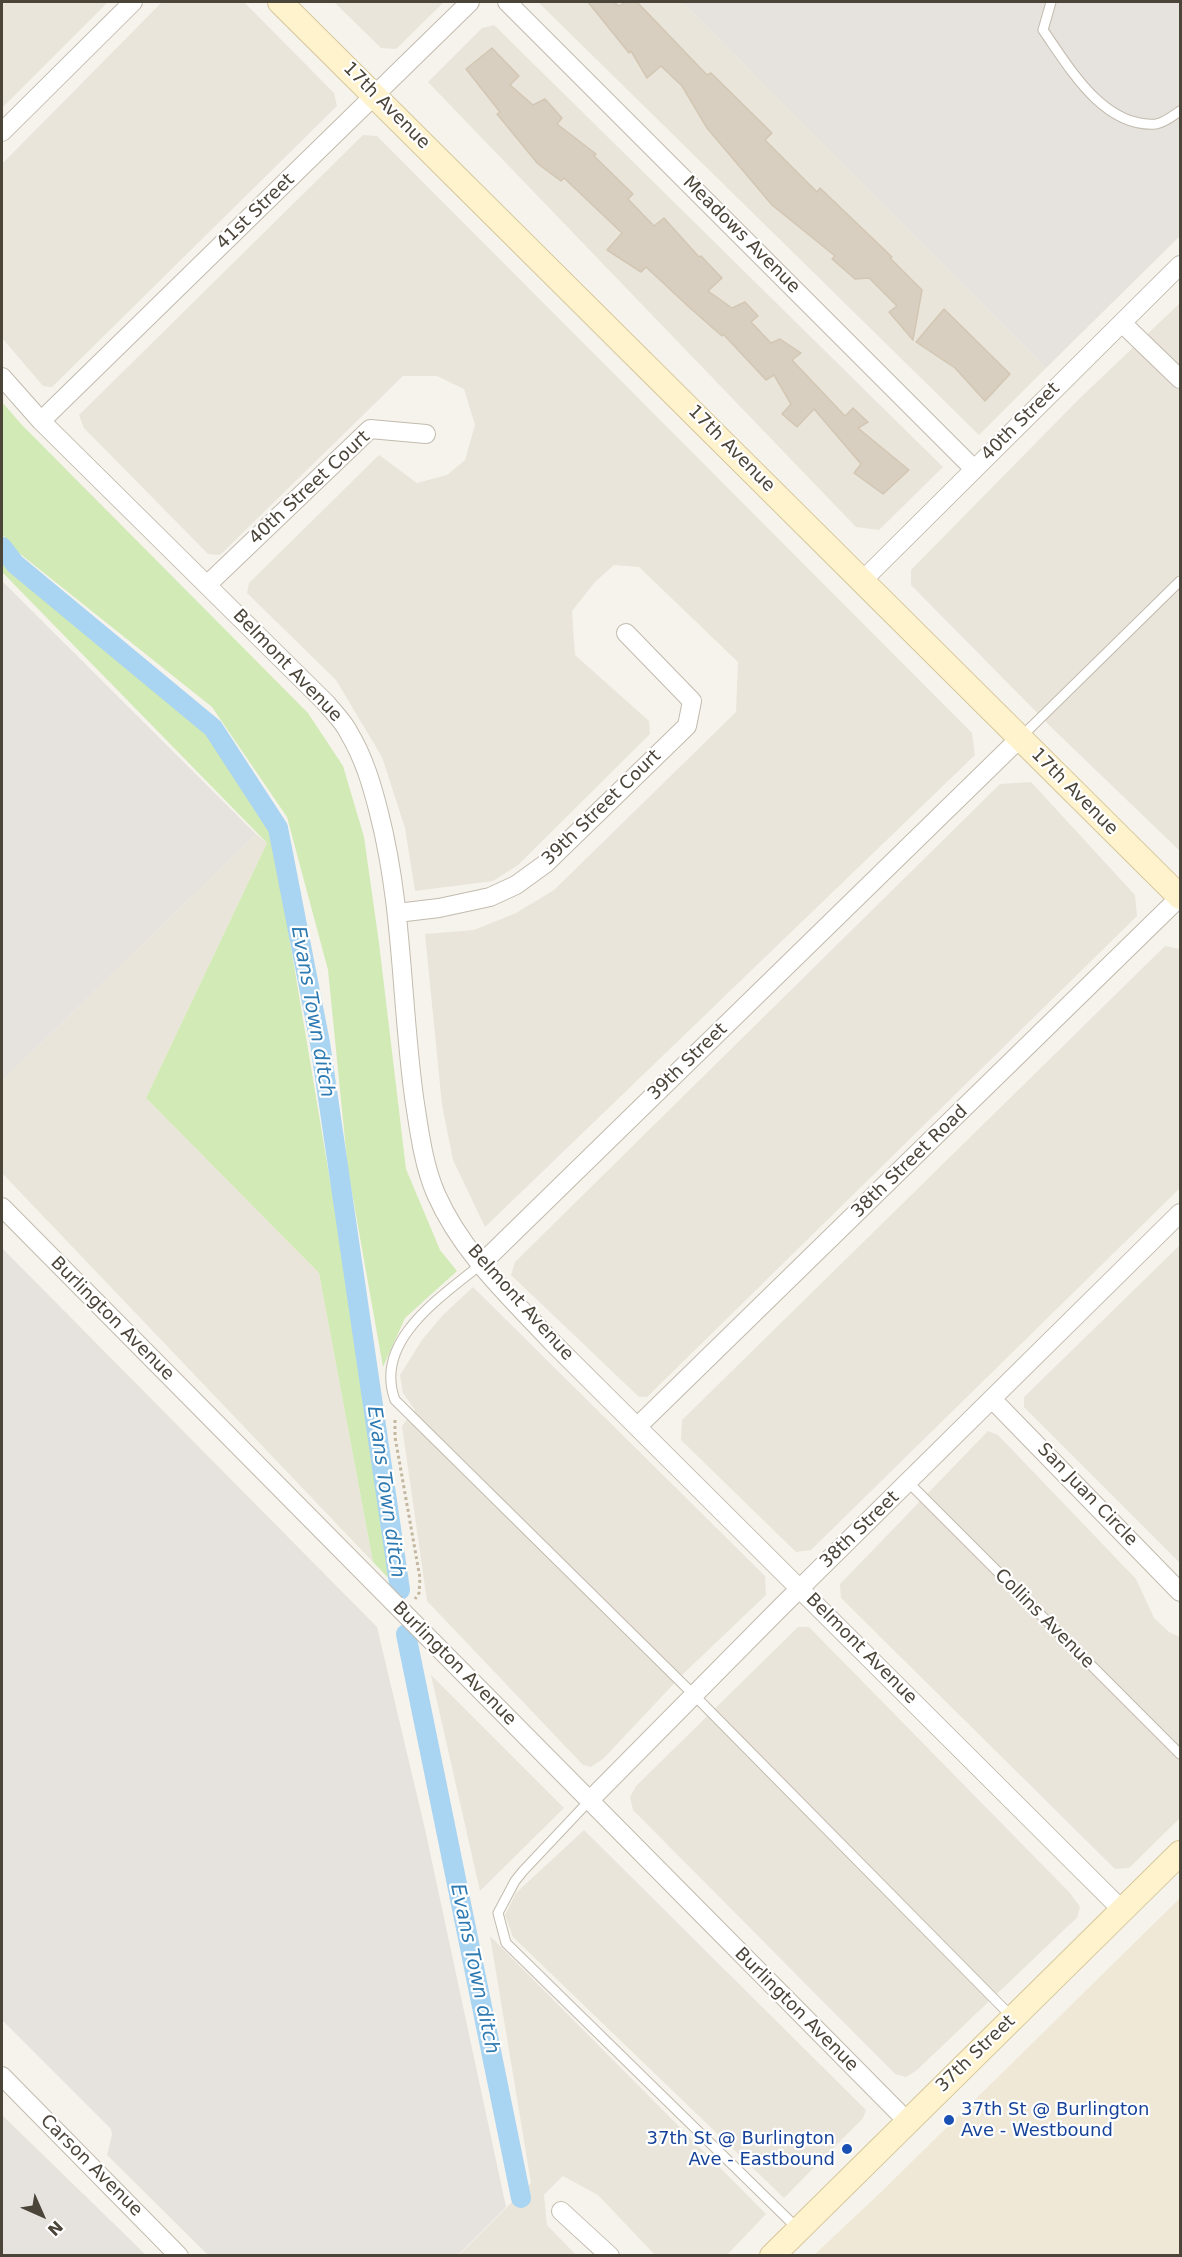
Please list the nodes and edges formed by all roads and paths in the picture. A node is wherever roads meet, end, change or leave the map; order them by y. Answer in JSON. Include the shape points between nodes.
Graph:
{"nodes":[{"id":1,"x":132,"y":2,"type":"edge"},
{"id":2,"x":280,"y":2,"type":"edge"},
{"id":3,"x":470,"y":2,"type":"edge"},
{"id":4,"x":507,"y":2,"type":"edge"},
{"id":5,"x":1051,"y":2,"type":"edge"},
{"id":6,"x":375,"y":95,"type":"junction"},
{"id":7,"x":1180,"y":111,"type":"edge"},
{"id":8,"x":2,"y":132,"type":"edge"},
{"id":9,"x":1180,"y":265,"type":"edge"},
{"id":10,"x":1122,"y":323,"type":"junction"},
{"id":11,"x":2,"y":377,"type":"edge"},
{"id":12,"x":1180,"y":379,"type":"edge"},
{"id":13,"x":41,"y":421,"type":"junction"},
{"id":14,"x":426,"y":434,"type":"dead end"},
{"id":15,"x":974,"y":469,"type":"junction"},
{"id":16,"x":863,"y":580,"type":"junction"},
{"id":17,"x":1180,"y":581,"type":"edge"},
{"id":18,"x":208,"y":584,"type":"junction"},
{"id":19,"x":626,"y":633,"type":"dead end"},
{"id":20,"x":1020,"y":738,"type":"junction"},
{"id":21,"x":1180,"y":897,"type":"edge"},
{"id":22,"x":397,"y":913,"type":"junction"},
{"id":23,"x":2,"y":1207,"type":"edge"},
{"id":24,"x":1180,"y":1214,"type":"edge"},
{"id":25,"x":480,"y":1265,"type":"junction"},
{"id":26,"x":992,"y":1399,"type":"junction"},
{"id":27,"x":396,"y":1400,"type":"junction"},
{"id":28,"x":638,"y":1426,"type":"junction"},
{"id":29,"x":908,"y":1482,"type":"junction"},
{"id":30,"x":800,"y":1588,"type":"junction"},
{"id":31,"x":1180,"y":1592,"type":"edge"},
{"id":32,"x":404,"y":1613,"type":"junction"},
{"id":33,"x":694,"y":1695,"type":"junction"},
{"id":34,"x":1180,"y":1754,"type":"edge"},
{"id":35,"x":589,"y":1801,"type":"junction"},
{"id":36,"x":1180,"y":1853,"type":"edge"},
{"id":37,"x":1123,"y":1911,"type":"junction"},
{"id":38,"x":1013,"y":2018,"type":"junction"},
{"id":39,"x":2,"y":2076,"type":"edge"},
{"id":40,"x":907,"y":2121,"type":"junction"},
{"id":41,"x":561,"y":2211,"type":"dead end"},
{"id":42,"x":799,"y":2230,"type":"junction"},
{"id":43,"x":179,"y":2256,"type":"edge"},
{"id":44,"x":610,"y":2256,"type":"edge"},
{"id":45,"x":772,"y":2256,"type":"edge"}],
"edges":[{"from":1,"to":8,"type":"street"},
{"from":2,"to":6,"type":"main road","name":"17th Avenue"},
{"from":3,"to":6,"type":"street","name":"41st Street"},
{"from":4,"to":15,"type":"street","name":"Meadows Avenue"},
{"from":5,"to":7,"type":"lane","via":[[1043,30],[1071,71],[1103,106],[1132,122],[1158,124]]},
{"from":6,"to":13,"type":"street","name":"41st Street"},
{"from":6,"to":16,"type":"main road","name":"17th Avenue"},
{"from":9,"to":10,"type":"street","name":"40th Street"},
{"from":10,"to":12,"type":"street"},
{"from":10,"to":15,"type":"street","name":"40th Street"},
{"from":11,"to":13,"type":"street","name":"Belmont Avenue"},
{"from":13,"to":18,"type":"street","name":"Belmont Avenue"},
{"from":14,"to":18,"type":"street","name":"40th Street Court","via":[[370,429]]},
{"from":15,"to":16,"type":"street","name":"40th Street"},
{"from":16,"to":20,"type":"main road","name":"17th Avenue"},
{"from":17,"to":20,"type":"lane"},
{"from":18,"to":22,"type":"street","name":"Belmont Avenue","via":[[349,731],[369,773],[386,841]]},
{"from":19,"to":22,"type":"street","name":"39th Street Court","via":[[692,701],[687,726],[545,864],[516,885],[490,897]]},
{"from":20,"to":21,"type":"main road","name":"17th Avenue"},
{"from":20,"to":25,"type":"street","name":"39th Street"},
{"from":21,"to":28,"type":"street","name":"38th Street Road"},
{"from":22,"to":25,"type":"street","name":"Belmont Avenue","via":[[420,1139],[435,1192],[449,1221]]},
{"from":23,"to":32,"type":"street","name":"Burlington Avenue"},
{"from":24,"to":26,"type":"street","name":"38th Street"},
{"from":25,"to":27,"type":"lane","name":"39th Street","via":[[434,1302],[406,1332],[390,1373]]},
{"from":25,"to":28,"type":"street","name":"Belmont Avenue"},
{"from":26,"to":29,"type":"street","name":"38th Street"},
{"from":26,"to":31,"type":"street","name":"San Juan Circle"},
{"from":27,"to":32,"type":"path","via":[[395,1437],[420,1578],[419,1593]]},
{"from":27,"to":33,"type":"lane"},
{"from":28,"to":30,"type":"street","name":"Belmont Avenue"},
{"from":29,"to":30,"type":"street","name":"38th Street"},
{"from":29,"to":34,"type":"lane","name":"Collins Avenue"},
{"from":30,"to":33,"type":"street","name":"38th Street"},
{"from":30,"to":37,"type":"street","name":"Belmont Avenue"},
{"from":32,"to":35,"type":"street","name":"Burlington Avenue"},
{"from":33,"to":35,"type":"street","name":"38th Street"},
{"from":33,"to":38,"type":"lane"},
{"from":35,"to":40,"type":"street","name":"Burlington Avenue"},
{"from":35,"to":42,"type":"lane","name":"38th Street","via":[[515,1881],[498,1913],[506,1942]]},
{"from":36,"to":37,"type":"main road","name":"37th Street"},
{"from":37,"to":38,"type":"main road","name":"37th Street"},
{"from":38,"to":40,"type":"main road","name":"37th Street"},
{"from":39,"to":43,"type":"street","name":"Carson Avenue"},
{"from":40,"to":42,"type":"main road","name":"37th Street"},
{"from":41,"to":44,"type":"street"},
{"from":42,"to":45,"type":"main road","name":"37th Street"}]}
